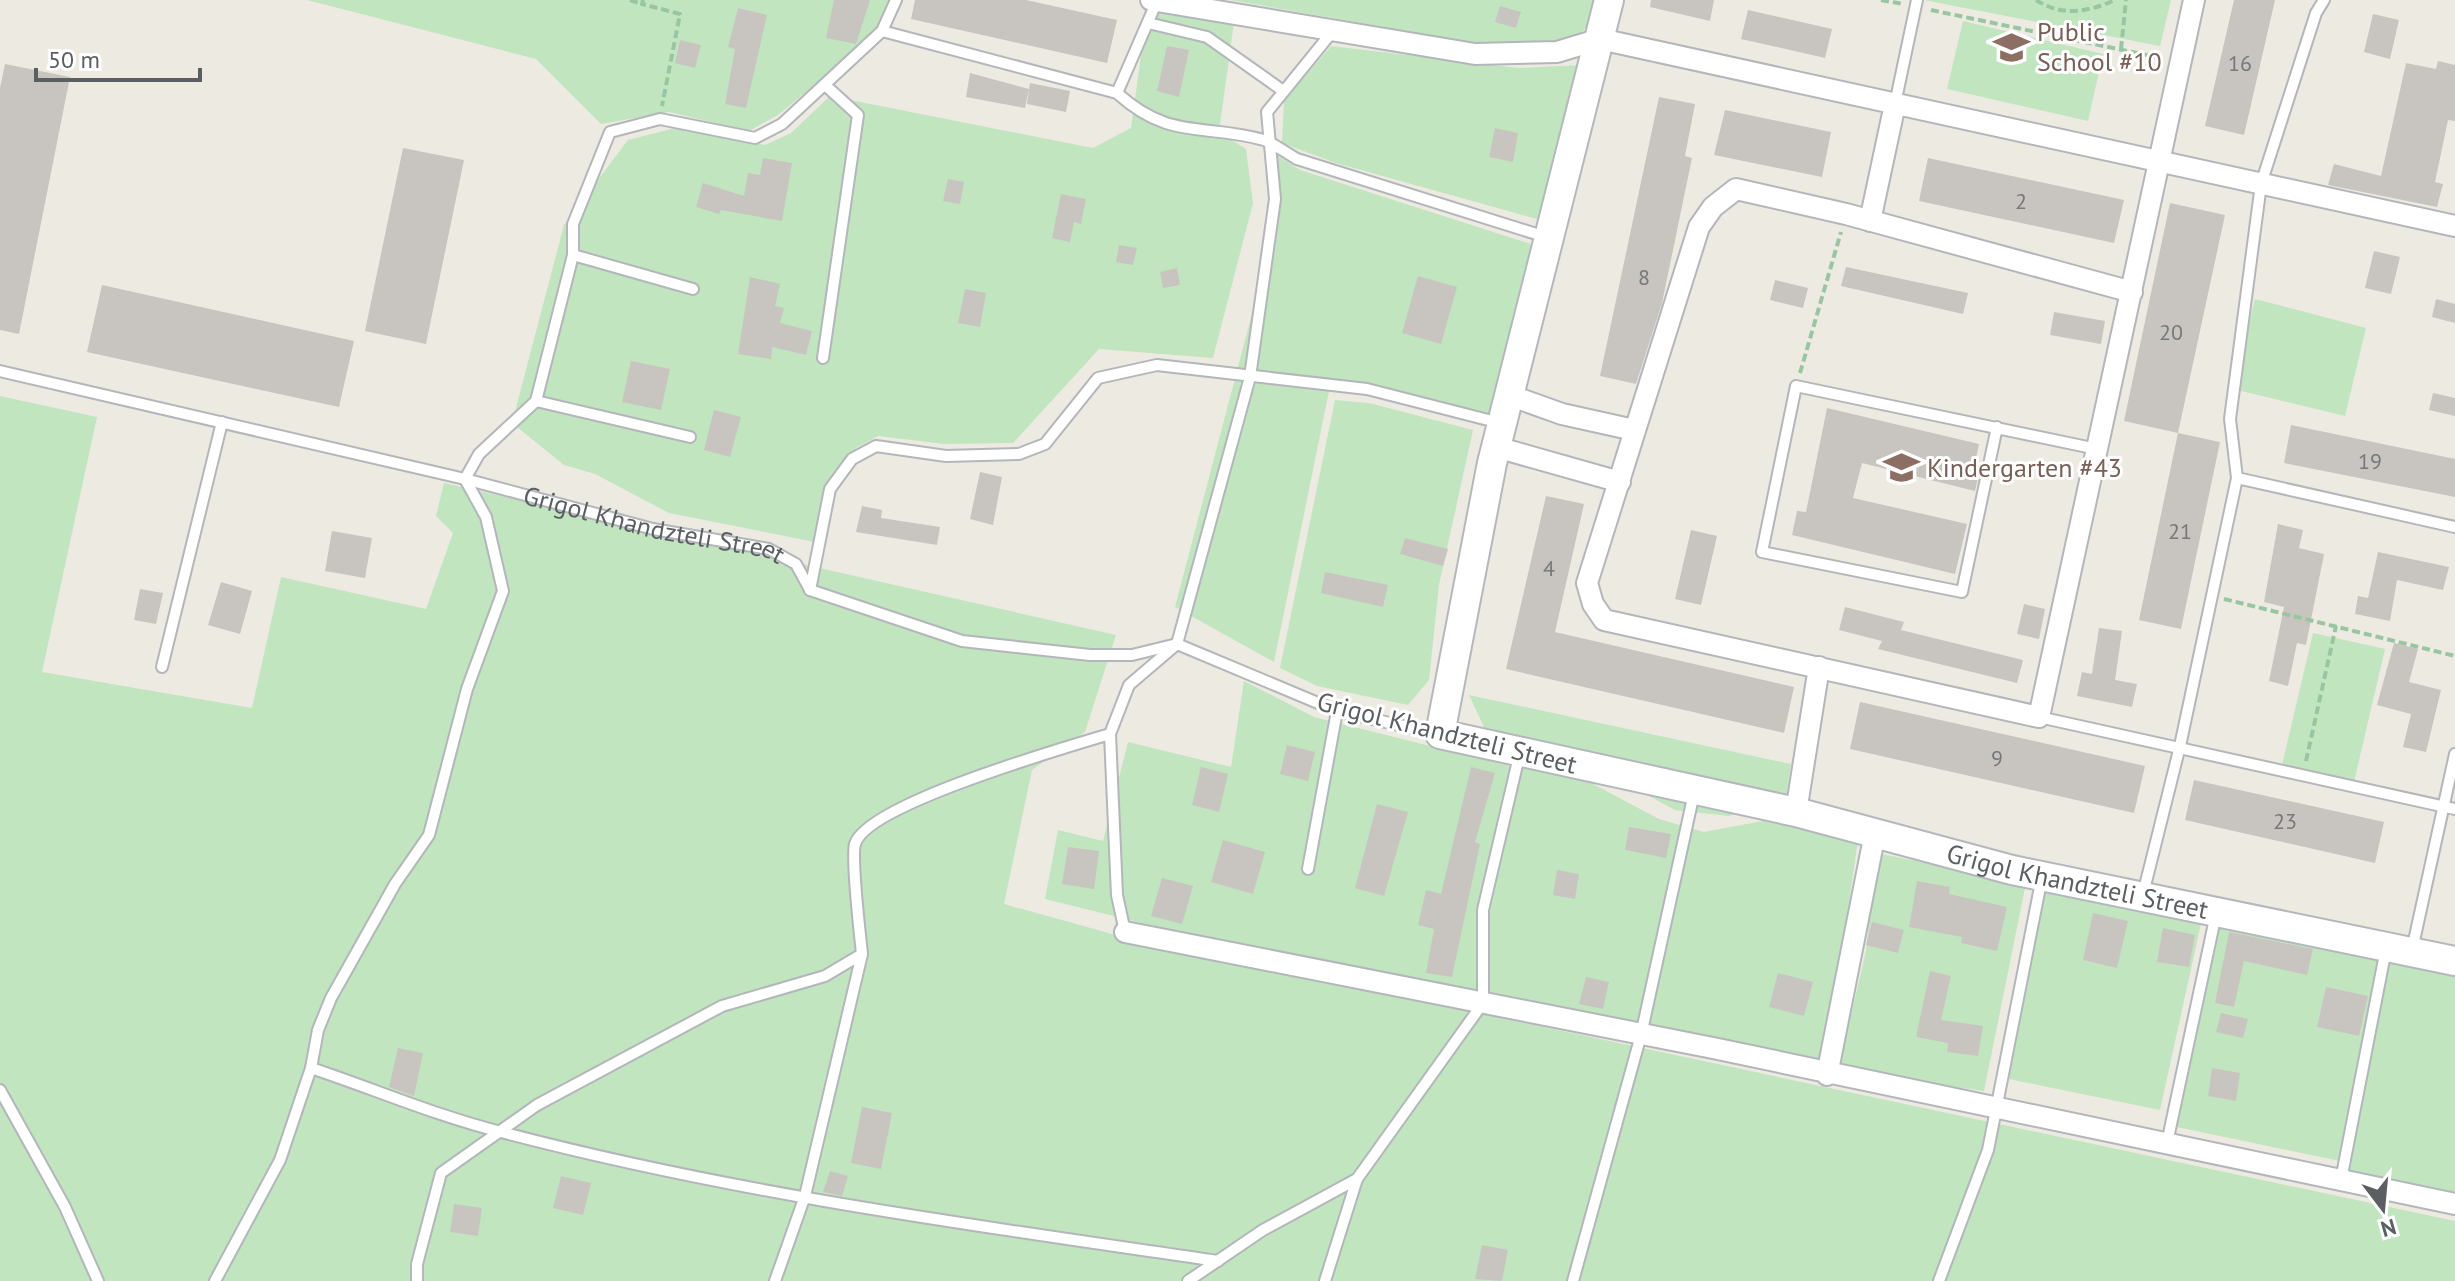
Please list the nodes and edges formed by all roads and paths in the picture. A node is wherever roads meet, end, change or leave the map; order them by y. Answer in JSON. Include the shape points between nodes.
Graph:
{"nodes":[{"id":1,"x":630,"y":0,"type":"edge"},
{"id":2,"x":896,"y":0,"type":"edge"},
{"id":3,"x":1609,"y":0,"type":"edge"},
{"id":4,"x":1881,"y":0,"type":"edge"},
{"id":5,"x":2036,"y":0,"type":"edge"},
{"id":6,"x":2115,"y":0,"type":"edge"},
{"id":7,"x":2126,"y":0,"type":"edge"},
{"id":8,"x":2194,"y":0,"type":"edge"},
{"id":9,"x":2324,"y":0,"type":"edge"},
{"id":10,"x":1154,"y":1,"type":"edge"},
{"id":11,"x":642,"y":2,"type":"edge"},
{"id":12,"x":1916,"y":4,"type":"edge"},
{"id":13,"x":1148,"y":23,"type":"junction"},
{"id":14,"x":882,"y":31,"type":"junction"},
{"id":15,"x":1332,"y":32,"type":"junction"},
{"id":16,"x":1600,"y":39,"type":"junction"},
{"id":17,"x":2121,"y":49,"type":"junction"},
{"id":18,"x":2180,"y":63,"type":"junction"},
{"id":19,"x":825,"y":85,"type":"junction"},
{"id":20,"x":1282,"y":90,"type":"junction"},
{"id":21,"x":1117,"y":93,"type":"junction"},
{"id":22,"x":1895,"y":104,"type":"junction"},
{"id":23,"x":660,"y":119,"type":"junction"},
{"id":24,"x":1267,"y":141,"type":"junction"},
{"id":25,"x":2161,"y":162,"type":"junction"},
{"id":26,"x":2261,"y":184,"type":"junction"},
{"id":27,"x":1846,"y":214,"type":"junction"},
{"id":28,"x":1870,"y":221,"type":"junction"},
{"id":29,"x":2455,"y":226,"type":"edge"},
{"id":30,"x":1549,"y":238,"type":"junction"},
{"id":31,"x":573,"y":255,"type":"junction"},
{"id":32,"x":693,"y":289,"type":"dead end"},
{"id":33,"x":2132,"y":292,"type":"junction"},
{"id":34,"x":823,"y":358,"type":"dead end"},
{"id":35,"x":0,"y":371,"type":"edge"},
{"id":36,"x":1250,"y":377,"type":"junction"},
{"id":37,"x":1796,"y":386,"type":"junction"},
{"id":38,"x":1509,"y":395,"type":"junction"},
{"id":39,"x":536,"y":401,"type":"junction"},
{"id":40,"x":222,"y":422,"type":"junction"},
{"id":41,"x":1997,"y":427,"type":"junction"},
{"id":42,"x":1634,"y":430,"type":"junction"},
{"id":43,"x":1499,"y":435,"type":"junction"},
{"id":44,"x":690,"y":437,"type":"dead end"},
{"id":45,"x":2097,"y":449,"type":"junction"},
{"id":46,"x":2237,"y":478,"type":"junction"},
{"id":47,"x":465,"y":479,"type":"junction"},
{"id":48,"x":1620,"y":482,"type":"junction"},
{"id":49,"x":2455,"y":527,"type":"edge"},
{"id":50,"x":810,"y":590,"type":"junction"},
{"id":51,"x":2210,"y":596,"type":"junction"},
{"id":52,"x":2336,"y":626,"type":"junction"},
{"id":53,"x":1177,"y":644,"type":"junction"},
{"id":54,"x":2455,"y":656,"type":"edge"},
{"id":55,"x":162,"y":667,"type":"dead end"},
{"id":56,"x":1819,"y":667,"type":"junction"},
{"id":57,"x":1337,"y":711,"type":"junction"},
{"id":58,"x":2039,"y":717,"type":"junction"},
{"id":59,"x":1110,"y":734,"type":"junction"},
{"id":60,"x":1440,"y":734,"type":"junction"},
{"id":61,"x":2180,"y":746,"type":"junction"},
{"id":62,"x":1520,"y":752,"type":"junction"},
{"id":63,"x":2455,"y":754,"type":"edge"},
{"id":64,"x":2303,"y":775,"type":"junction"},
{"id":65,"x":1694,"y":791,"type":"junction"},
{"id":66,"x":2449,"y":808,"type":"edge"},
{"id":67,"x":1796,"y":812,"type":"junction"},
{"id":68,"x":1875,"y":833,"type":"junction"},
{"id":69,"x":1308,"y":869,"type":"dead end"},
{"id":70,"x":2042,"y":876,"type":"junction"},
{"id":71,"x":2143,"y":897,"type":"junction"},
{"id":72,"x":2216,"y":912,"type":"junction"},
{"id":73,"x":1125,"y":932,"type":"joint"},
{"id":74,"x":2399,"y":950,"type":"junction"},
{"id":75,"x":862,"y":954,"type":"junction"},
{"id":76,"x":2455,"y":961,"type":"edge"},
{"id":77,"x":1483,"y":1003,"type":"junction"},
{"id":78,"x":1641,"y":1035,"type":"junction"},
{"id":79,"x":311,"y":1068,"type":"junction"},
{"id":80,"x":1827,"y":1075,"type":"junction"},
{"id":81,"x":0,"y":1090,"type":"edge"},
{"id":82,"x":1995,"y":1106,"type":"junction"},
{"id":83,"x":499,"y":1132,"type":"junction"},
{"id":84,"x":2167,"y":1143,"type":"junction"},
{"id":85,"x":1357,"y":1179,"type":"junction"},
{"id":86,"x":2341,"y":1180,"type":"junction"},
{"id":87,"x":805,"y":1196,"type":"junction"},
{"id":88,"x":2455,"y":1205,"type":"edge"},
{"id":89,"x":1218,"y":1261,"type":"junction"},
{"id":90,"x":1938,"y":1280,"type":"edge"},
{"id":91,"x":98,"y":1281,"type":"edge"},
{"id":92,"x":215,"y":1281,"type":"edge"},
{"id":93,"x":417,"y":1281,"type":"edge"},
{"id":94,"x":775,"y":1281,"type":"edge"},
{"id":95,"x":1188,"y":1281,"type":"edge"},
{"id":96,"x":1325,"y":1281,"type":"edge"},
{"id":97,"x":1573,"y":1281,"type":"edge"}],
"edges":[{"from":1,"to":11,"type":"path"},
{"from":2,"to":14,"type":"lane"},
{"from":3,"to":16,"type":"street"},
{"from":4,"to":12,"type":"path"},
{"from":5,"to":6,"type":"path","via":[[2071,13]]},
{"from":7,"to":17,"type":"path"},
{"from":8,"to":18,"type":"street"},
{"from":9,"to":26,"type":"lane"},
{"from":10,"to":13,"type":"lane"},
{"from":10,"to":15,"type":"street"},
{"from":11,"to":23,"type":"path","via":[[680,14]]},
{"from":12,"to":17,"type":"path"},
{"from":12,"to":22,"type":"lane"},
{"from":13,"to":20,"type":"lane","via":[[1207,37]]},
{"from":13,"to":21,"type":"lane"},
{"from":14,"to":19,"type":"lane"},
{"from":14,"to":21,"type":"lane"},
{"from":15,"to":16,"type":"street","via":[[1475,54],[1557,52]]},
{"from":15,"to":20,"type":"lane"},
{"from":16,"to":22,"type":"street"},
{"from":16,"to":30,"type":"street"},
{"from":17,"to":18,"type":"path"},
{"from":18,"to":25,"type":"street"},
{"from":19,"to":23,"type":"lane","via":[[782,124],[755,138]]},
{"from":19,"to":34,"type":"lane","via":[[858,115]]},
{"from":20,"to":24,"type":"lane","via":[[1267,112]]},
{"from":21,"to":24,"type":"lane","via":[[1174,128]]},
{"from":22,"to":25,"type":"street"},
{"from":22,"to":28,"type":"street"},
{"from":23,"to":31,"type":"lane","via":[[610,132],[573,224]]},
{"from":24,"to":30,"type":"lane","via":[[1297,159]]},
{"from":24,"to":36,"type":"lane","via":[[1275,199]]},
{"from":25,"to":26,"type":"street"},
{"from":25,"to":33,"type":"street"},
{"from":26,"to":29,"type":"street"},
{"from":26,"to":46,"type":"lane","via":[[2230,419]]},
{"from":27,"to":28,"type":"street"},
{"from":27,"to":37,"type":"path"},
{"from":27,"to":42,"type":"street","via":[[1736,189],[1713,207],[1699,227]]},
{"from":28,"to":33,"type":"street"},
{"from":30,"to":38,"type":"street"},
{"from":31,"to":32,"type":"lane"},
{"from":31,"to":39,"type":"lane"},
{"from":33,"to":45,"type":"street"},
{"from":35,"to":40,"type":"lane","name":"Grigol Khandzteli Street"},
{"from":36,"to":43,"type":"lane","via":[[1367,389]]},
{"from":36,"to":50,"type":"lane","via":[[1157,365],[1098,378],[1045,444],[1019,454],[946,456],[876,446],[852,459],[830,489]]},
{"from":36,"to":53,"type":"lane"},
{"from":37,"to":41,"type":"lane"},
{"from":37,"to":41,"type":"lane","via":[[1762,552],[1962,592]]},
{"from":38,"to":42,"type":"street","via":[[1562,414]]},
{"from":38,"to":43,"type":"street"},
{"from":39,"to":44,"type":"lane"},
{"from":39,"to":47,"type":"lane","via":[[479,454]]},
{"from":40,"to":47,"type":"lane","name":"Grigol Khandzteli Street"},
{"from":40,"to":55,"type":"lane"},
{"from":41,"to":45,"type":"lane"},
{"from":42,"to":48,"type":"street"},
{"from":43,"to":48,"type":"street"},
{"from":43,"to":60,"type":"street"},
{"from":45,"to":58,"type":"street"},
{"from":46,"to":49,"type":"lane"},
{"from":46,"to":51,"type":"lane"},
{"from":47,"to":50,"type":"lane","name":"Grigol Khandzteli Street","via":[[653,529],[769,549],[796,564]]},
{"from":47,"to":79,"type":"lane","via":[[486,517],[503,591],[467,689],[429,835],[331,998]]},
{"from":48,"to":56,"type":"street","via":[[1587,583],[1604,620]]},
{"from":50,"to":53,"type":"lane","name":"Grigol Khandzteli Street","via":[[962,641],[1090,655],[1132,655]]},
{"from":51,"to":52,"type":"path"},
{"from":51,"to":61,"type":"lane"},
{"from":52,"to":54,"type":"path"},
{"from":52,"to":64,"type":"path"},
{"from":53,"to":57,"type":"lane","name":"Grigol Khandzteli Street"},
{"from":53,"to":59,"type":"lane","via":[[1129,685]]},
{"from":56,"to":58,"type":"street"},
{"from":56,"to":67,"type":"street"},
{"from":57,"to":60,"type":"lane","name":"Grigol Khandzteli Street"},
{"from":57,"to":69,"type":"lane"},
{"from":58,"to":61,"type":"lane"},
{"from":59,"to":73,"type":"lane","via":[[1117,895]]},
{"from":59,"to":75,"type":"lane","via":[[906,804],[865,827],[854,846]]},
{"from":60,"to":62,"type":"street","name":"Grigol Khandzteli Street"},
{"from":61,"to":64,"type":"lane"},
{"from":61,"to":71,"type":"lane"},
{"from":62,"to":65,"type":"street","name":"Grigol Khandzteli Street"},
{"from":62,"to":77,"type":"lane","via":[[1483,910]]},
{"from":63,"to":66,"type":"lane"},
{"from":64,"to":66,"type":"lane"},
{"from":65,"to":67,"type":"street","name":"Grigol Khandzteli Street"},
{"from":65,"to":78,"type":"lane"},
{"from":66,"to":74,"type":"lane"},
{"from":67,"to":68,"type":"street","name":"Grigol Khandzteli Street"},
{"from":68,"to":70,"type":"street","name":"Grigol Khandzteli Street"},
{"from":68,"to":80,"type":"street"},
{"from":70,"to":71,"type":"street","name":"Grigol Khandzteli Street"},
{"from":70,"to":82,"type":"lane"},
{"from":71,"to":72,"type":"street","name":"Grigol Khandzteli Street"},
{"from":72,"to":74,"type":"street","name":"Grigol Khandzteli Street"},
{"from":72,"to":84,"type":"lane"},
{"from":73,"to":77,"type":"street"},
{"from":74,"to":76,"type":"street","name":"Grigol Khandzteli Street"},
{"from":74,"to":86,"type":"lane"},
{"from":75,"to":83,"type":"lane","via":[[825,976],[722,1006],[537,1105]]},
{"from":75,"to":87,"type":"lane"},
{"from":77,"to":78,"type":"street"},
{"from":77,"to":85,"type":"lane"},
{"from":78,"to":80,"type":"street"},
{"from":78,"to":97,"type":"lane"},
{"from":79,"to":83,"type":"lane"},
{"from":79,"to":92,"type":"lane","via":[[280,1160]]},
{"from":80,"to":82,"type":"street"},
{"from":81,"to":91,"type":"lane","via":[[65,1207]]},
{"from":82,"to":84,"type":"street"},
{"from":82,"to":90,"type":"lane","via":[[1988,1150]]},
{"from":83,"to":87,"type":"lane"},
{"from":83,"to":93,"type":"lane","via":[[441,1173]]},
{"from":84,"to":86,"type":"street"},
{"from":85,"to":89,"type":"lane"},
{"from":85,"to":96,"type":"lane"},
{"from":86,"to":88,"type":"street"},
{"from":87,"to":89,"type":"lane"},
{"from":87,"to":94,"type":"lane"},
{"from":89,"to":95,"type":"lane"}]}
